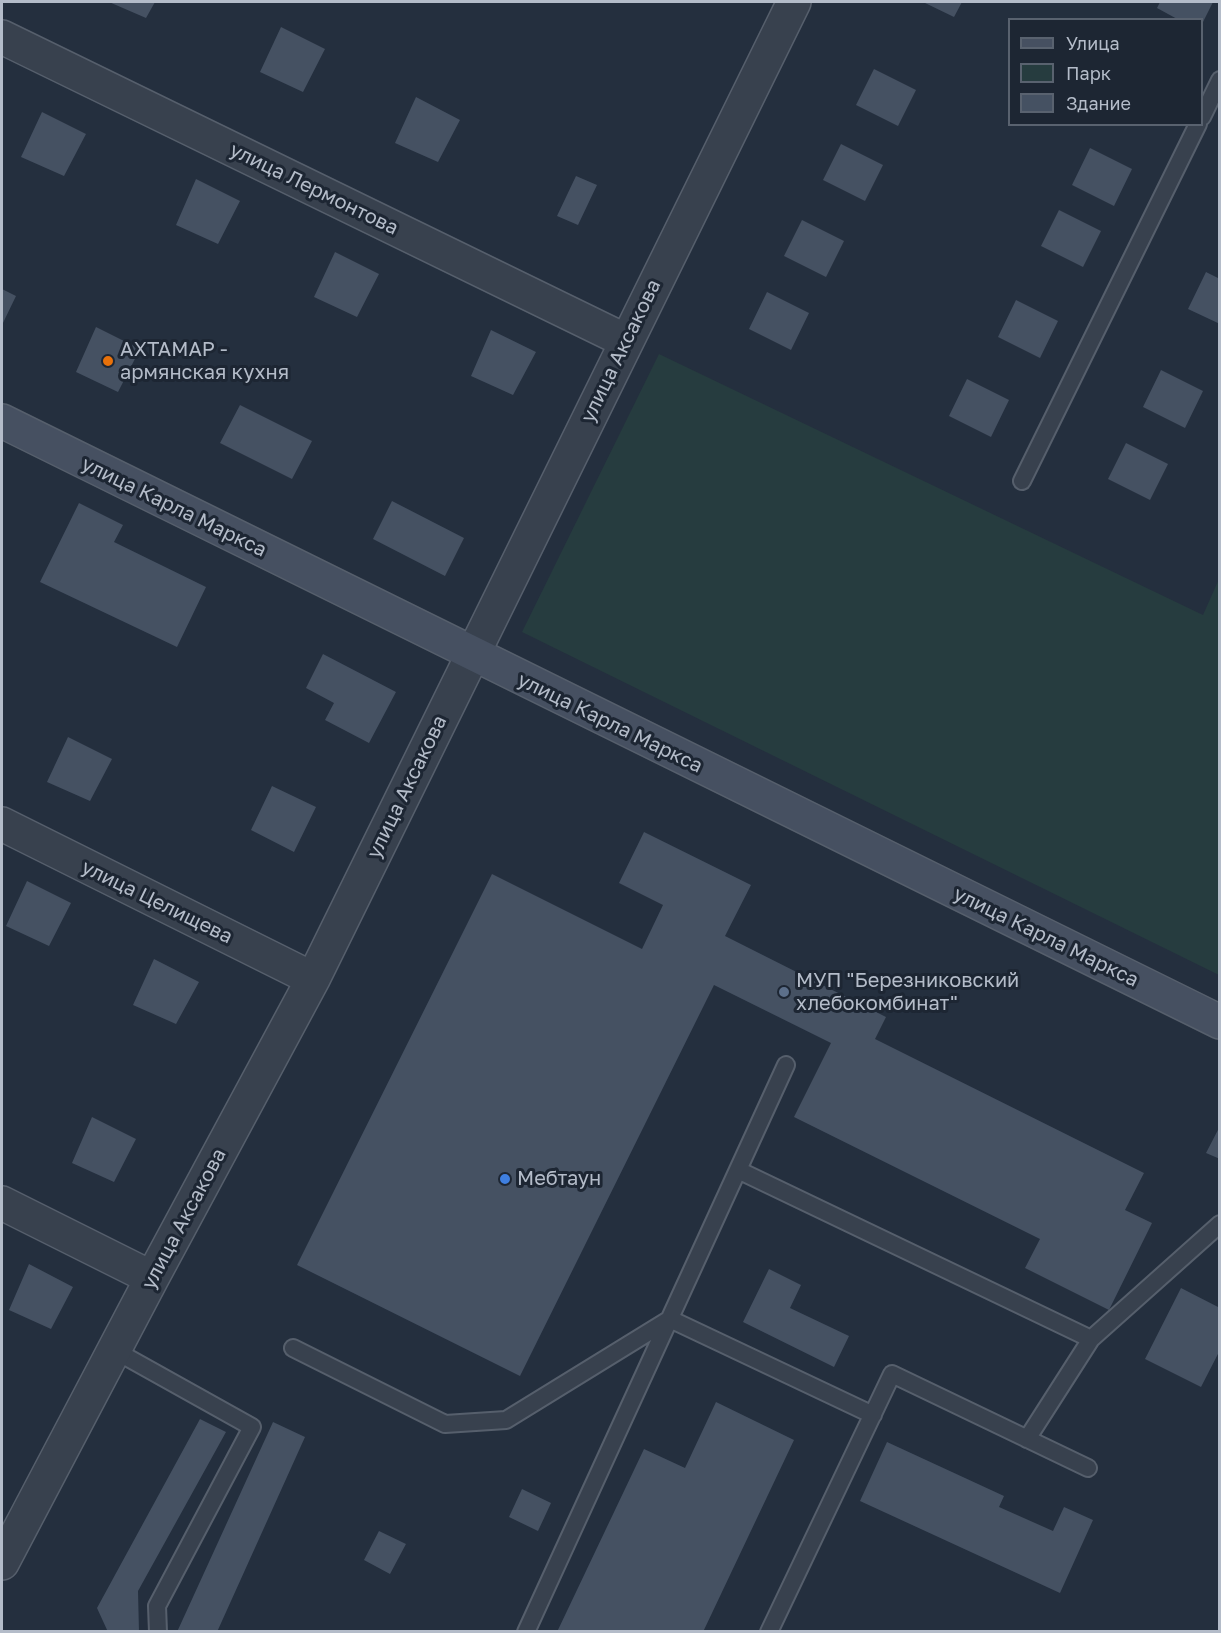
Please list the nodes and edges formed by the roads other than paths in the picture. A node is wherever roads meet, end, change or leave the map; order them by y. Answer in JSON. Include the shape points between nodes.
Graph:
{"nodes":[{"id":1,"x":794,"y":2,"type":"edge"},
{"id":2,"x":2,"y":37,"type":"edge"},
{"id":3,"x":1220,"y":80,"type":"edge"},
{"id":4,"x":1203,"y":115,"type":"edge"},
{"id":5,"x":1197,"y":126,"type":"edge"},
{"id":6,"x":626,"y":341,"type":"junction"},
{"id":7,"x":2,"y":421,"type":"edge"},
{"id":8,"x":1022,"y":481,"type":"dead end"},
{"id":9,"x":472,"y":655,"type":"junction"},
{"id":10,"x":2,"y":824,"type":"edge"},
{"id":11,"x":313,"y":979,"type":"junction"},
{"id":12,"x":1220,"y":1022,"type":"edge"},
{"id":13,"x":786,"y":1065,"type":"dead end"},
{"id":14,"x":738,"y":1170,"type":"junction"},
{"id":15,"x":2,"y":1203,"type":"edge"},
{"id":16,"x":1220,"y":1224,"type":"edge"},
{"id":17,"x":152,"y":1278,"type":"junction"},
{"id":18,"x":670,"y":1318,"type":"junction"},
{"id":19,"x":1091,"y":1339,"type":"junction"},
{"id":20,"x":292,"y":1348,"type":"dead end"},
{"id":21,"x":114,"y":1350,"type":"junction"},
{"id":22,"x":873,"y":1415,"type":"junction"},
{"id":23,"x":1027,"y":1439,"type":"junction"},
{"id":24,"x":1088,"y":1468,"type":"dead end"},
{"id":25,"x":2,"y":1563,"type":"edge"},
{"id":26,"x":158,"y":1632,"type":"edge"},
{"id":27,"x":526,"y":1632,"type":"edge"},
{"id":28,"x":769,"y":1632,"type":"edge"}],
"edges":[{"from":1,"to":6,"type":"street","name":"улица Аксакова"},
{"from":2,"to":6,"type":"street","name":"улица Лермонтова"},
{"from":3,"to":4,"type":"lane"},
{"from":5,"to":8,"type":"lane"},
{"from":6,"to":9,"type":"street","name":"улица Аксакова"},
{"from":7,"to":9,"type":"main road","name":"улица Карла Маркса"},
{"from":9,"to":11,"type":"street","name":"улица Аксакова"},
{"from":9,"to":12,"type":"main road","name":"улица Карла Маркса"},
{"from":10,"to":11,"type":"street","name":"улица Целищева"},
{"from":11,"to":17,"type":"street","name":"улица Аксакова"},
{"from":13,"to":14,"type":"lane"},
{"from":14,"to":18,"type":"lane"},
{"from":14,"to":19,"type":"lane"},
{"from":15,"to":17,"type":"street"},
{"from":16,"to":19,"type":"lane"},
{"from":17,"to":21,"type":"street","name":"улица Аксакова"},
{"from":18,"to":20,"type":"lane","via":[[506,1420],[445,1424]]},
{"from":18,"to":22,"type":"lane"},
{"from":18,"to":27,"type":"lane"},
{"from":19,"to":23,"type":"lane"},
{"from":21,"to":25,"type":"street","name":"улица Аксакова"},
{"from":21,"to":26,"type":"lane","via":[[252,1427],[157,1606]]},
{"from":22,"to":23,"type":"lane","via":[[892,1374]]},
{"from":22,"to":28,"type":"lane"},
{"from":23,"to":24,"type":"lane"}]}
